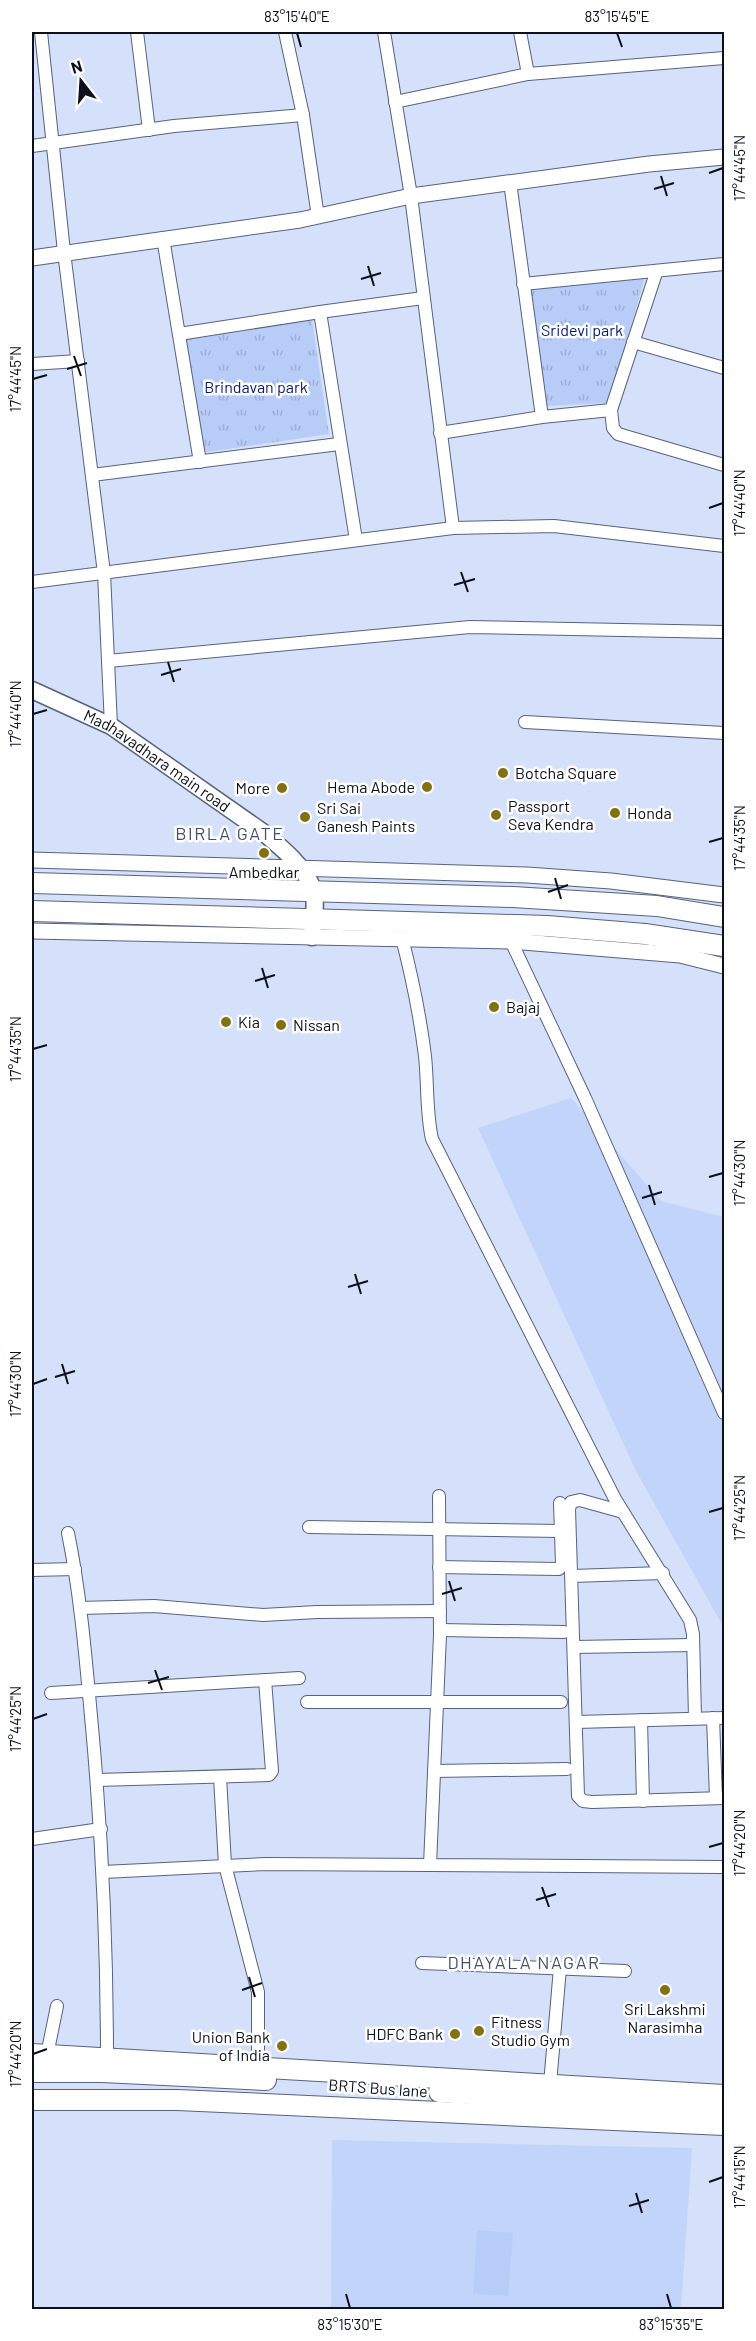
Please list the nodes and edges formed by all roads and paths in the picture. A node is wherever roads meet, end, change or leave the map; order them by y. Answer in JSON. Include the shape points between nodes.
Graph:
{"nodes":[{"id":1,"x":41,"y":32,"type":"edge"},
{"id":2,"x":137,"y":32,"type":"edge"},
{"id":3,"x":285,"y":32,"type":"edge"},
{"id":4,"x":384,"y":32,"type":"edge"},
{"id":5,"x":520,"y":32,"type":"edge"},
{"id":6,"x":724,"y":58,"type":"edge"},
{"id":7,"x":528,"y":74,"type":"junction"},
{"id":8,"x":395,"y":102,"type":"junction"},
{"id":9,"x":303,"y":115,"type":"junction"},
{"id":10,"x":149,"y":130,"type":"junction"},
{"id":11,"x":53,"y":143,"type":"junction"},
{"id":12,"x":32,"y":146,"type":"edge"},
{"id":13,"x":724,"y":157,"type":"edge"},
{"id":14,"x":510,"y":182,"type":"junction"},
{"id":15,"x":411,"y":196,"type":"junction"},
{"id":16,"x":318,"y":216,"type":"junction"},
{"id":17,"x":163,"y":238,"type":"junction"},
{"id":18,"x":64,"y":252,"type":"junction"},
{"id":19,"x":32,"y":258,"type":"edge"},
{"id":20,"x":724,"y":264,"type":"edge"},
{"id":21,"x":656,"y":273,"type":"junction"},
{"id":22,"x":523,"y":284,"type":"junction"},
{"id":23,"x":423,"y":298,"type":"junction"},
{"id":24,"x":320,"y":312,"type":"junction"},
{"id":25,"x":179,"y":334,"type":"junction"},
{"id":26,"x":633,"y":342,"type":"junction"},
{"id":27,"x":78,"y":360,"type":"junction"},
{"id":28,"x":32,"y":364,"type":"edge"},
{"id":29,"x":724,"y":368,"type":"edge"},
{"id":30,"x":611,"y":410,"type":"junction"},
{"id":31,"x":542,"y":417,"type":"junction"},
{"id":32,"x":440,"y":433,"type":"junction"},
{"id":33,"x":339,"y":444,"type":"junction"},
{"id":34,"x":200,"y":462,"type":"junction"},
{"id":35,"x":724,"y":465,"type":"edge"},
{"id":36,"x":92,"y":475,"type":"junction"},
{"id":37,"x":453,"y":528,"type":"junction"},
{"id":38,"x":356,"y":540,"type":"junction"},
{"id":39,"x":724,"y":546,"type":"edge"},
{"id":40,"x":104,"y":573,"type":"junction"},
{"id":41,"x":32,"y":582,"type":"edge"},
{"id":42,"x":724,"y":632,"type":"edge"},
{"id":43,"x":108,"y":661,"type":"junction"},
{"id":44,"x":32,"y":690,"type":"edge"},
{"id":45,"x":525,"y":722,"type":"dead end"},
{"id":46,"x":111,"y":726,"type":"junction"},
{"id":47,"x":724,"y":733,"type":"edge"},
{"id":48,"x":32,"y":860,"type":"edge"},
{"id":49,"x":302,"y":870,"type":"junction"},
{"id":50,"x":32,"y":883,"type":"edge"},
{"id":51,"x":314,"y":891,"type":"junction"},
{"id":52,"x":724,"y":895,"type":"edge"},
{"id":53,"x":32,"y":911,"type":"edge"},
{"id":54,"x":724,"y":917,"type":"edge"},
{"id":55,"x":313,"y":928,"type":"junction"},
{"id":56,"x":32,"y":931,"type":"edge"},
{"id":57,"x":402,"y":938,"type":"junction"},
{"id":58,"x":511,"y":941,"type":"junction"},
{"id":59,"x":724,"y":946,"type":"edge"},
{"id":60,"x":724,"y":966,"type":"edge"},
{"id":61,"x":724,"y":1413,"type":"edge"},
{"id":62,"x":439,"y":1496,"type":"dead end"},
{"id":63,"x":560,"y":1503,"type":"dead end"},
{"id":64,"x":623,"y":1512,"type":"junction"},
{"id":65,"x":309,"y":1527,"type":"dead end"},
{"id":66,"x":440,"y":1528,"type":"junction"},
{"id":67,"x":561,"y":1531,"type":"junction"},
{"id":68,"x":69,"y":1533,"type":"dead end"},
{"id":69,"x":439,"y":1567,"type":"junction"},
{"id":70,"x":75,"y":1569,"type":"junction"},
{"id":71,"x":32,"y":1570,"type":"edge"},
{"id":72,"x":663,"y":1573,"type":"junction"},
{"id":73,"x":572,"y":1576,"type":"junction"},
{"id":74,"x":80,"y":1608,"type":"junction"},
{"id":75,"x":440,"y":1611,"type":"junction"},
{"id":76,"x":440,"y":1630,"type":"junction"},
{"id":77,"x":564,"y":1632,"type":"dead end"},
{"id":78,"x":693,"y":1645,"type":"junction"},
{"id":79,"x":574,"y":1647,"type":"junction"},
{"id":80,"x":299,"y":1678,"type":"dead end"},
{"id":81,"x":265,"y":1680,"type":"junction"},
{"id":82,"x":89,"y":1691,"type":"junction"},
{"id":83,"x":51,"y":1693,"type":"dead end"},
{"id":84,"x":438,"y":1700,"type":"junction"},
{"id":85,"x":307,"y":1702,"type":"dead end"},
{"id":86,"x":561,"y":1702,"type":"dead end"},
{"id":87,"x":719,"y":1718,"type":"edge"},
{"id":88,"x":695,"y":1719,"type":"junction"},
{"id":89,"x":641,"y":1720,"type":"junction"},
{"id":90,"x":576,"y":1722,"type":"junction"},
{"id":91,"x":567,"y":1769,"type":"dead end"},
{"id":92,"x":434,"y":1771,"type":"junction"},
{"id":93,"x":219,"y":1777,"type":"junction"},
{"id":94,"x":97,"y":1780,"type":"junction"},
{"id":95,"x":720,"y":1798,"type":"edge"},
{"id":96,"x":643,"y":1801,"type":"junction"},
{"id":97,"x":101,"y":1829,"type":"junction"},
{"id":98,"x":32,"y":1839,"type":"edge"},
{"id":99,"x":225,"y":1865,"type":"junction"},
{"id":100,"x":430,"y":1865,"type":"junction"},
{"id":101,"x":724,"y":1867,"type":"edge"},
{"id":102,"x":103,"y":1872,"type":"junction"},
{"id":103,"x":422,"y":1963,"type":"dead end"},
{"id":104,"x":560,"y":1968,"type":"junction"},
{"id":105,"x":626,"y":1971,"type":"dead end"},
{"id":106,"x":57,"y":2006,"type":"dead end"},
{"id":107,"x":39,"y":2054,"type":"edge"},
{"id":108,"x":106,"y":2058,"type":"junction"},
{"id":109,"x":258,"y":2067,"type":"junction"},
{"id":110,"x":32,"y":2072,"type":"edge"},
{"id":111,"x":550,"y":2084,"type":"junction"},
{"id":112,"x":724,"y":2095,"type":"edge"},
{"id":113,"x":32,"y":2100,"type":"edge"},
{"id":114,"x":724,"y":2110,"type":"edge"},
{"id":115,"x":724,"y":2126,"type":"edge"}],
"edges":[{"from":1,"to":11,"type":"street"},
{"from":2,"to":10,"type":"street"},
{"from":3,"to":9,"type":"street"},
{"from":4,"to":8,"type":"street"},
{"from":5,"to":7,"type":"street"},
{"from":6,"to":7,"type":"street"},
{"from":7,"to":8,"type":"street"},
{"from":8,"to":15,"type":"street"},
{"from":9,"to":10,"type":"street"},
{"from":9,"to":16,"type":"street"},
{"from":10,"to":11,"type":"street"},
{"from":11,"to":12,"type":"street"},
{"from":11,"to":18,"type":"street"},
{"from":13,"to":14,"type":"street"},
{"from":14,"to":15,"type":"street"},
{"from":14,"to":22,"type":"street"},
{"from":15,"to":16,"type":"street"},
{"from":15,"to":23,"type":"street"},
{"from":16,"to":17,"type":"street"},
{"from":17,"to":18,"type":"street"},
{"from":17,"to":25,"type":"street"},
{"from":18,"to":19,"type":"street"},
{"from":18,"to":27,"type":"street"},
{"from":20,"to":21,"type":"street"},
{"from":21,"to":22,"type":"street"},
{"from":21,"to":26,"type":"street"},
{"from":22,"to":31,"type":"street"},
{"from":23,"to":24,"type":"street"},
{"from":23,"to":32,"type":"street"},
{"from":24,"to":25,"type":"street"},
{"from":24,"to":33,"type":"street"},
{"from":25,"to":34,"type":"street"},
{"from":26,"to":29,"type":"street"},
{"from":26,"to":30,"type":"street"},
{"from":27,"to":28,"type":"street"},
{"from":27,"to":36,"type":"street"},
{"from":30,"to":31,"type":"street"},
{"from":30,"to":35,"type":"street","via":[[613,428],[618,434]]},
{"from":31,"to":32,"type":"street"},
{"from":32,"to":37,"type":"street"},
{"from":33,"to":34,"type":"street"},
{"from":33,"to":38,"type":"street"},
{"from":34,"to":36,"type":"street"},
{"from":36,"to":40,"type":"street"},
{"from":37,"to":38,"type":"street"},
{"from":37,"to":39,"type":"street","via":[[554,526]]},
{"from":38,"to":40,"type":"street"},
{"from":40,"to":41,"type":"street"},
{"from":40,"to":43,"type":"street"},
{"from":42,"to":43,"type":"street","via":[[470,627]]},
{"from":43,"to":46,"type":"street"},
{"from":44,"to":46,"type":"main road","name":"Madhavadhara main road"},
{"from":45,"to":47,"type":"street"},
{"from":46,"to":49,"type":"main road","name":"Madhavadhara main road","via":[[264,833]]},
{"from":48,"to":49,"type":"street"},
{"from":49,"to":51,"type":"main road","name":"Madhavadhara main road"},
{"from":49,"to":52,"type":"street","via":[[527,875],[611,880]]},
{"from":50,"to":51,"type":"main road"},
{"from":51,"to":54,"type":"main road","via":[[525,897],[657,906]]},
{"from":51,"to":55,"type":"main road"},
{"from":53,"to":55,"type":"main road"},
{"from":55,"to":56,"type":"street"},
{"from":55,"to":57,"type":"street"},
{"from":55,"to":59,"type":"main road","via":[[547,926],[663,936]]},
{"from":57,"to":58,"type":"street"},
{"from":57,"to":64,"type":"street","via":[[415,991],[432,1139]]},
{"from":58,"to":60,"type":"street","via":[[680,955]]},
{"from":58,"to":61,"type":"street"},
{"from":62,"to":66,"type":"street"},
{"from":63,"to":67,"type":"street"},
{"from":64,"to":72,"type":"street"},
{"from":64,"to":73,"type":"street","via":[[580,1500],[571,1502]]},
{"from":65,"to":66,"type":"street"},
{"from":66,"to":67,"type":"street"},
{"from":66,"to":69,"type":"street"},
{"from":67,"to":69,"type":"street","via":[[562,1564],[554,1571]]},
{"from":68,"to":70,"type":"street"},
{"from":69,"to":75,"type":"street"},
{"from":70,"to":71,"type":"street"},
{"from":70,"to":74,"type":"street"},
{"from":72,"to":73,"type":"street"},
{"from":72,"to":78,"type":"street","via":[[690,1620]]},
{"from":73,"to":79,"type":"street"},
{"from":74,"to":75,"type":"street","via":[[154,1606],[262,1615]]},
{"from":74,"to":82,"type":"street"},
{"from":75,"to":76,"type":"street"},
{"from":76,"to":77,"type":"street"},
{"from":76,"to":84,"type":"street"},
{"from":78,"to":79,"type":"street"},
{"from":78,"to":88,"type":"street"},
{"from":79,"to":90,"type":"street"},
{"from":80,"to":81,"type":"street"},
{"from":81,"to":82,"type":"street"},
{"from":81,"to":93,"type":"street","via":[[272,1771],[263,1776]]},
{"from":82,"to":83,"type":"street"},
{"from":82,"to":94,"type":"street"},
{"from":84,"to":85,"type":"street"},
{"from":84,"to":86,"type":"street"},
{"from":84,"to":92,"type":"street"},
{"from":87,"to":88,"type":"street"},
{"from":87,"to":95,"type":"street"},
{"from":88,"to":89,"type":"street"},
{"from":89,"to":90,"type":"street"},
{"from":89,"to":96,"type":"street"},
{"from":90,"to":96,"type":"street","via":[[578,1796],[591,1803]]},
{"from":91,"to":92,"type":"street"},
{"from":92,"to":100,"type":"street"},
{"from":93,"to":94,"type":"street"},
{"from":93,"to":99,"type":"street"},
{"from":94,"to":97,"type":"street"},
{"from":95,"to":96,"type":"street"},
{"from":97,"to":98,"type":"street"},
{"from":97,"to":102,"type":"street"},
{"from":99,"to":100,"type":"street"},
{"from":99,"to":102,"type":"street"},
{"from":99,"to":109,"type":"street","via":[[255,1976]]},
{"from":100,"to":101,"type":"street"},
{"from":102,"to":108,"type":"street"},
{"from":103,"to":104,"type":"street"},
{"from":104,"to":105,"type":"street"},
{"from":104,"to":111,"type":"street"},
{"from":106,"to":107,"type":"street"},
{"from":107,"to":108,"type":"main road"},
{"from":108,"to":109,"type":"main road"},
{"from":109,"to":111,"type":"main road"},
{"from":110,"to":114,"type":"main road","name":"BRTS Bus lane","via":[[277,2081]]},
{"from":111,"to":112,"type":"main road"},
{"from":113,"to":115,"type":"main road","via":[[177,2100]]}]}
